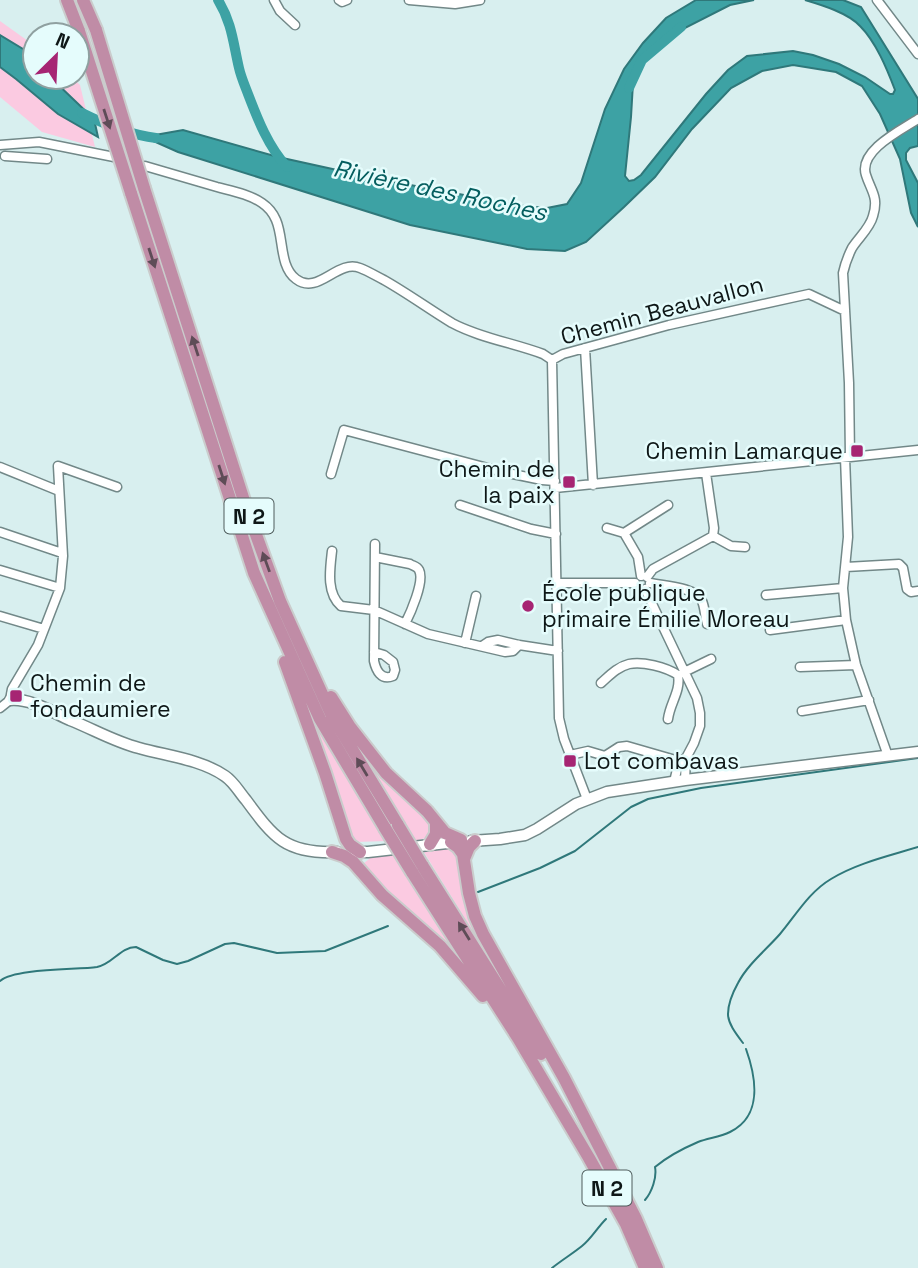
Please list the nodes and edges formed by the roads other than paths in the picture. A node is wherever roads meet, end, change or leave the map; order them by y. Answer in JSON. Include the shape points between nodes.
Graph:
{"nodes":[{"id":1,"x":66,"y":0,"type":"edge"},
{"id":2,"x":83,"y":0,"type":"edge"},
{"id":3,"x":274,"y":0,"type":"edge"},
{"id":4,"x":338,"y":0,"type":"edge"},
{"id":5,"x":347,"y":0,"type":"edge"},
{"id":6,"x":409,"y":0,"type":"edge"},
{"id":7,"x":481,"y":0,"type":"edge"},
{"id":8,"x":877,"y":0,"type":"edge"},
{"id":9,"x":456,"y":2,"type":"edge"},
{"id":10,"x":295,"y":25,"type":"dead end"},
{"id":11,"x":918,"y":54,"type":"edge"},
{"id":12,"x":918,"y":119,"type":"edge"},
{"id":13,"x":4,"y":144,"type":"edge"},
{"id":14,"x":114,"y":157,"type":"dead end"},
{"id":15,"x":2,"y":158,"type":"edge"},
{"id":16,"x":47,"y":159,"type":"dead end"},
{"id":17,"x":145,"y":166,"type":"dead end"},
{"id":18,"x":845,"y":311,"type":"junction"},
{"id":19,"x":585,"y":348,"type":"junction"},
{"id":20,"x":552,"y":360,"type":"junction"},
{"id":21,"x":918,"y":450,"type":"edge"},
{"id":22,"x":848,"y":457,"type":"junction"},
{"id":23,"x":0,"y":467,"type":"edge"},
{"id":24,"x":706,"y":473,"type":"junction"},
{"id":25,"x":331,"y":474,"type":"dead end"},
{"id":26,"x":555,"y":485,"type":"junction"},
{"id":27,"x":593,"y":485,"type":"junction"},
{"id":28,"x":117,"y":487,"type":"dead end"},
{"id":29,"x":59,"y":491,"type":"junction"},
{"id":30,"x":460,"y":505,"type":"dead end"},
{"id":31,"x":668,"y":505,"type":"dead end"},
{"id":32,"x":607,"y":527,"type":"dead end"},
{"id":33,"x":0,"y":532,"type":"edge"},
{"id":34,"x":624,"y":533,"type":"junction"},
{"id":35,"x":556,"y":534,"type":"junction"},
{"id":36,"x":713,"y":536,"type":"junction"},
{"id":37,"x":375,"y":544,"type":"dead end"},
{"id":38,"x":745,"y":547,"type":"dead end"},
{"id":39,"x":332,"y":551,"type":"dead end"},
{"id":40,"x":62,"y":553,"type":"junction"},
{"id":41,"x":375,"y":557,"type":"junction"},
{"id":42,"x":846,"y":567,"type":"junction"},
{"id":43,"x":0,"y":570,"type":"edge"},
{"id":44,"x":254,"y":573,"type":"junction"},
{"id":45,"x":646,"y":581,"type":"junction"},
{"id":46,"x":556,"y":583,"type":"junction"},
{"id":47,"x":60,"y":588,"type":"junction"},
{"id":48,"x":843,"y":588,"type":"junction"},
{"id":49,"x":918,"y":591,"type":"edge"},
{"id":50,"x":766,"y":595,"type":"dead end"},
{"id":51,"x":476,"y":596,"type":"dead end"},
{"id":52,"x":281,"y":601,"type":"junction"},
{"id":53,"x":374,"y":610,"type":"junction"},
{"id":54,"x":0,"y":616,"type":"edge"},
{"id":55,"x":846,"y":620,"type":"junction"},
{"id":56,"x":405,"y":624,"type":"junction"},
{"id":57,"x":707,"y":624,"type":"dead end"},
{"id":58,"x":44,"y":629,"type":"junction"},
{"id":59,"x":770,"y":629,"type":"dead end"},
{"id":60,"x":465,"y":643,"type":"junction"},
{"id":61,"x":558,"y":651,"type":"junction"},
{"id":62,"x":374,"y":652,"type":"dead end"},
{"id":63,"x":711,"y":659,"type":"dead end"},
{"id":64,"x":856,"y":664,"type":"junction"},
{"id":65,"x":800,"y":667,"type":"dead end"},
{"id":66,"x":681,"y":673,"type":"junction"},
{"id":67,"x":601,"y":684,"type":"dead end"},
{"id":68,"x":869,"y":700,"type":"junction"},
{"id":69,"x":9,"y":701,"type":"junction"},
{"id":70,"x":0,"y":708,"type":"edge"},
{"id":71,"x":802,"y":711,"type":"dead end"},
{"id":72,"x":668,"y":719,"type":"dead end"},
{"id":73,"x":918,"y":752,"type":"edge"},
{"id":74,"x":570,"y":755,"type":"junction"},
{"id":75,"x":888,"y":756,"type":"junction"},
{"id":76,"x":682,"y":760,"type":"junction"},
{"id":77,"x":680,"y":781,"type":"junction"},
{"id":78,"x":587,"y":799,"type":"junction"},
{"id":79,"x":436,"y":822,"type":"junction"},
{"id":80,"x":392,"y":827,"type":"junction"},
{"id":81,"x":344,"y":831,"type":"junction"},
{"id":82,"x":463,"y":841,"type":"junction"},
{"id":83,"x":430,"y":844,"type":"junction"},
{"id":84,"x":332,"y":852,"type":"junction"},
{"id":85,"x":364,"y":852,"type":"junction"},
{"id":86,"x":464,"y":859,"type":"junction"},
{"id":87,"x":417,"y":868,"type":"junction"},
{"id":88,"x":368,"y":881,"type":"junction"},
{"id":89,"x":561,"y":1112,"type":"junction"},
{"id":90,"x":603,"y":1156,"type":"junction"},
{"id":91,"x":645,"y":1268,"type":"edge"},
{"id":92,"x":657,"y":1268,"type":"edge"}],
"edges":[{"from":1,"to":44,"type":"highway","number":"N 2","one_way":true,"bridge":true},
{"from":52,"to":2,"type":"highway","number":"N 2","one_way":true,"bridge":true,"via":[[246,507]]},
{"from":3,"to":10,"type":"street"},
{"from":4,"to":5,"type":"street"},
{"from":6,"to":9,"type":"street"},
{"from":7,"to":9,"type":"street"},
{"from":8,"to":11,"type":"street"},
{"from":12,"to":18,"type":"street","via":[[887,139],[866,161],[875,210],[846,262]]},
{"from":13,"to":14,"type":"street","via":[[39,142]]},
{"from":13,"to":15,"type":"street"},
{"from":15,"to":16,"type":"street"},
{"from":17,"to":20,"type":"street","via":[[263,204],[276,220],[285,263],[298,281],[316,283],[341,268],[359,267],[454,324]]},
{"from":18,"to":19,"type":"street","name":"Chemin Beauvallon","via":[[809,294]]},
{"from":18,"to":22,"type":"street"},
{"from":19,"to":20,"type":"street","name":"Chemin Beauvallon"},
{"from":19,"to":27,"type":"street"},
{"from":20,"to":26,"type":"street","name":"Chemin Beauvallon"},
{"from":21,"to":22,"type":"street"},
{"from":22,"to":24,"type":"street"},
{"from":22,"to":42,"type":"street"},
{"from":23,"to":29,"type":"street"},
{"from":24,"to":27,"type":"street"},
{"from":24,"to":36,"type":"street"},
{"from":25,"to":26,"type":"street","via":[[344,430]]},
{"from":26,"to":27,"type":"street"},
{"from":26,"to":35,"type":"street","name":"Chemin Beauvallon"},
{"from":28,"to":29,"type":"street","via":[[58,466]]},
{"from":29,"to":40,"type":"street"},
{"from":30,"to":35,"type":"street"},
{"from":31,"to":34,"type":"street"},
{"from":32,"to":34,"type":"street"},
{"from":33,"to":40,"type":"street"},
{"from":34,"to":45,"type":"street"},
{"from":35,"to":46,"type":"street","name":"Chemin Beauvallon"},
{"from":36,"to":38,"type":"street","via":[[734,547]]},
{"from":36,"to":45,"type":"street","via":[[653,569]]},
{"from":37,"to":41,"type":"street"},
{"from":39,"to":53,"type":"street","via":[[330,579],[337,603]]},
{"from":40,"to":47,"type":"street"},
{"from":41,"to":53,"type":"street"},
{"from":41,"to":56,"type":"street","via":[[410,564],[420,572]]},
{"from":42,"to":48,"type":"street"},
{"from":42,"to":49,"type":"street","via":[[899,564],[904,568],[906,589]]},
{"from":43,"to":47,"type":"street"},
{"from":44,"to":80,"type":"highway","number":"N 2","via":[[320,719]]},
{"from":44,"to":81,"type":"highway"},
{"from":45,"to":46,"type":"street","via":[[641,590],[635,583]]},
{"from":45,"to":57,"type":"street","via":[[696,594]]},
{"from":45,"to":66,"type":"street"},
{"from":46,"to":61,"type":"street","name":"Chemin Beauvallon"},
{"from":47,"to":58,"type":"street"},
{"from":48,"to":50,"type":"street"},
{"from":48,"to":55,"type":"street"},
{"from":51,"to":60,"type":"street"},
{"from":52,"to":79,"type":"highway","via":[[350,727],[386,773]]},
{"from":80,"to":52,"type":"highway","number":"N 2","one_way":true,"via":[[332,716]]},
{"from":53,"to":56,"type":"street"},
{"from":53,"to":62,"type":"street"},
{"from":54,"to":58,"type":"street"},
{"from":55,"to":59,"type":"street"},
{"from":55,"to":64,"type":"street"},
{"from":56,"to":60,"type":"street"},
{"from":58,"to":69,"type":"street"},
{"from":60,"to":61,"type":"street","via":[[482,646],[493,640]]},
{"from":61,"to":74,"type":"street","name":"Chemin Beauvallon","via":[[559,718]]},
{"from":63,"to":66,"type":"street"},
{"from":64,"to":65,"type":"street"},
{"from":64,"to":68,"type":"street"},
{"from":66,"to":67,"type":"street","via":[[630,664]]},
{"from":66,"to":72,"type":"street"},
{"from":66,"to":76,"type":"street","via":[[697,698],[700,713],[697,734]]},
{"from":68,"to":71,"type":"street"},
{"from":68,"to":75,"type":"street"},
{"from":69,"to":70,"type":"street"},
{"from":69,"to":84,"type":"street","via":[[33,704],[127,745],[214,770],[232,782],[281,841]]},
{"from":73,"to":75,"type":"street"},
{"from":74,"to":76,"type":"street","via":[[588,751],[605,755],[627,746]]},
{"from":74,"to":78,"type":"street","name":"Chemin Beauvallon"},
{"from":75,"to":77,"type":"street"},
{"from":76,"to":77,"type":"street"},
{"from":77,"to":78,"type":"street"},
{"from":78,"to":82,"type":"street","via":[[525,835]]},
{"from":79,"to":82,"type":"highway"},
{"from":79,"to":83,"type":"highway"},
{"from":80,"to":87,"type":"highway","number":"N 2","bridge":true},
{"from":81,"to":84,"type":"highway","via":[[342,844]]},
{"from":81,"to":85,"type":"highway","via":[[350,845]]},
{"from":82,"to":83,"type":"street"},
{"from":82,"to":86,"type":"highway"},
{"from":82,"to":86,"type":"highway","via":[[458,847]]},
{"from":83,"to":85,"type":"street"},
{"from":84,"to":85,"type":"street"},
{"from":84,"to":88,"type":"highway","via":[[349,858]]},
{"from":85,"to":88,"type":"highway","via":[[361,866]]},
{"from":86,"to":90,"type":"highway","via":[[469,894],[483,934]]},
{"from":87,"to":89,"type":"highway","number":"N 2"},
{"from":90,"to":87,"type":"highway","number":"N 2","one_way":true,"via":[[532,1039]]},
{"from":88,"to":89,"type":"highway","via":[[440,946],[477,988]]},
{"from":89,"to":91,"type":"highway","number":"N 2","via":[[609,1193]]},
{"from":90,"to":92,"type":"highway","number":"N 2"}]}
